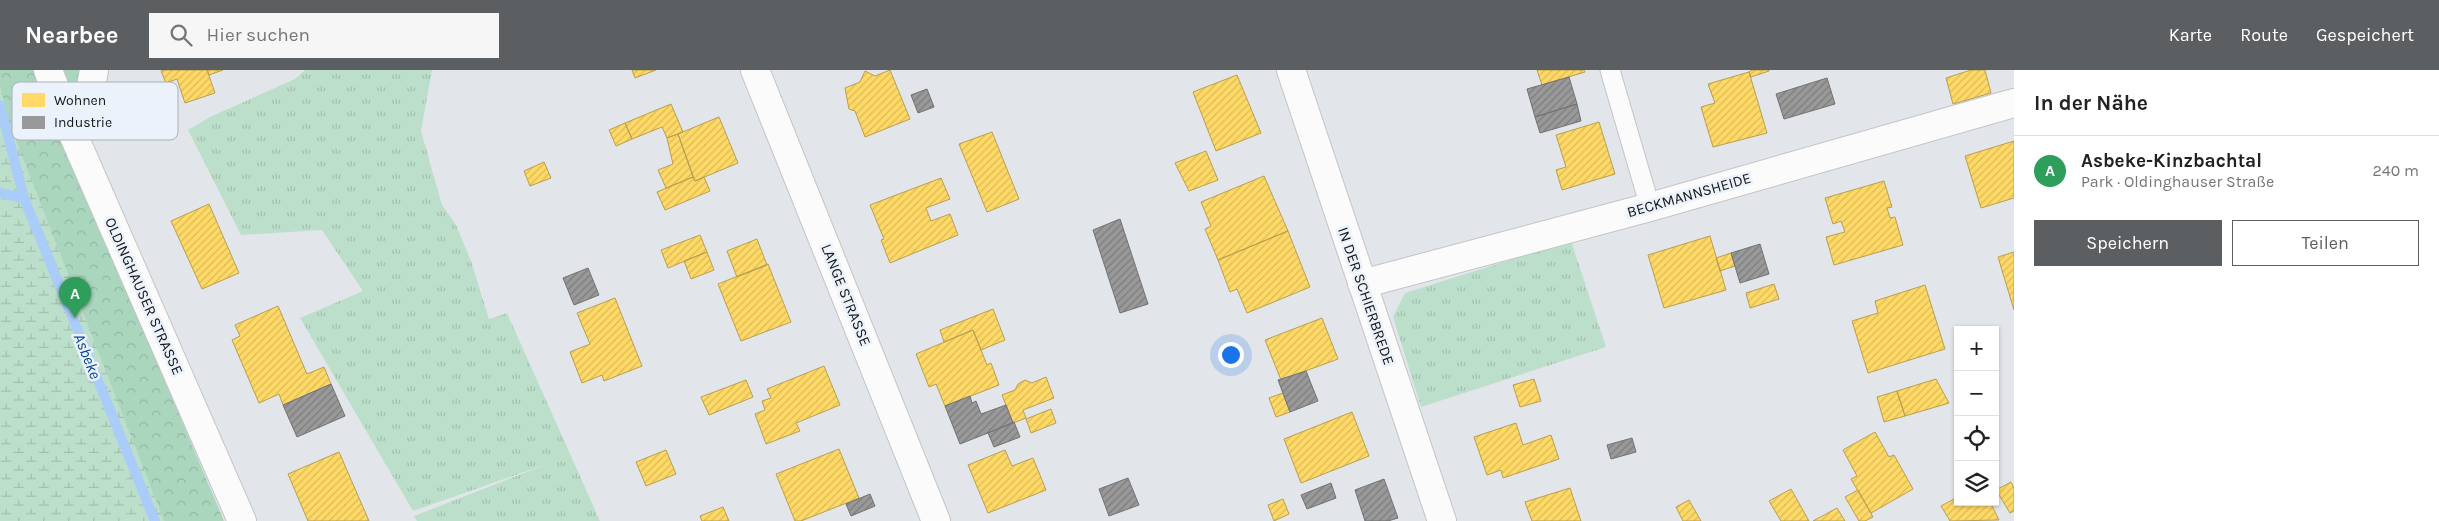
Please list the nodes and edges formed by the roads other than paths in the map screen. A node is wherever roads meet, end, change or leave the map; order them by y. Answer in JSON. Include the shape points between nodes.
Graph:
{"nodes":[{"id":1,"x":48,"y":70,"type":"edge"},
{"id":2,"x":755,"y":70,"type":"edge"},
{"id":3,"x":1291,"y":70,"type":"edge"},
{"id":4,"x":1610,"y":70,"type":"edge"},
{"id":5,"x":53,"y":82,"type":"edge"},
{"id":6,"x":2014,"y":103,"type":"edge"},
{"id":7,"x":76,"y":140,"type":"edge"},
{"id":8,"x":1650,"y":207,"type":"junction"},
{"id":9,"x":1362,"y":284,"type":"junction"},
{"id":10,"x":242,"y":521,"type":"edge"},
{"id":11,"x":936,"y":521,"type":"edge"},
{"id":12,"x":1442,"y":521,"type":"edge"}],
"edges":[{"from":1,"to":5,"type":"street","name":"OLDINGHAUSER STRASSE"},
{"from":2,"to":11,"type":"street","name":"LANGE STRASSE"},
{"from":3,"to":9,"type":"street","name":"IN DER SCHIERBREDE"},
{"from":4,"to":8,"type":"lane"},
{"from":6,"to":8,"type":"street","name":"BECKMANNSHEIDE"},
{"from":7,"to":10,"type":"street","name":"OLDINGHAUSER STRASSE"},
{"from":8,"to":9,"type":"street","name":"BECKMANNSHEIDE"},
{"from":9,"to":12,"type":"street","name":"IN DER SCHIERBREDE"}]}
